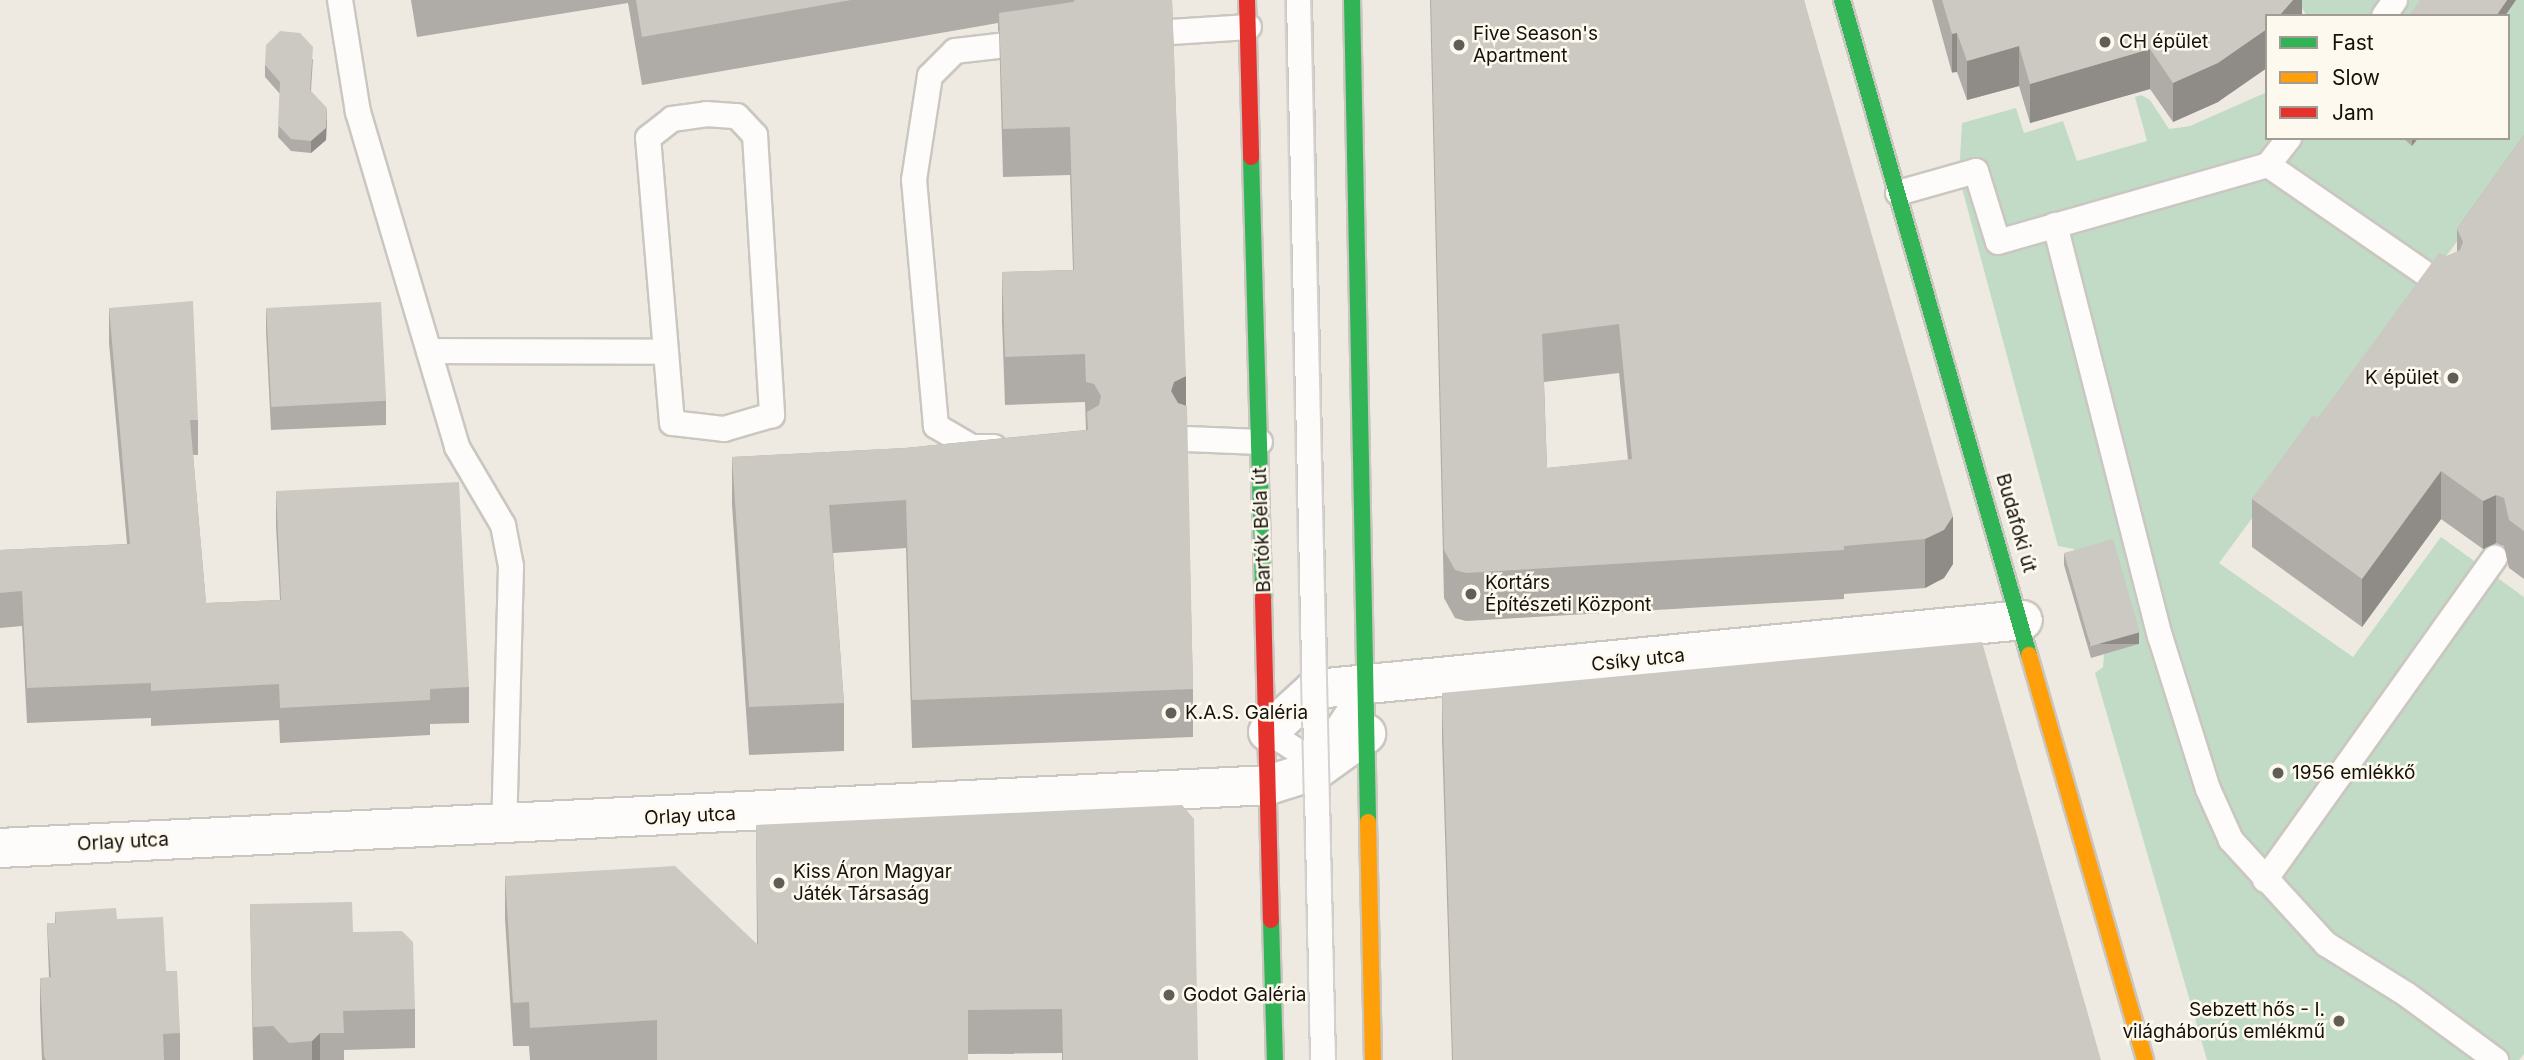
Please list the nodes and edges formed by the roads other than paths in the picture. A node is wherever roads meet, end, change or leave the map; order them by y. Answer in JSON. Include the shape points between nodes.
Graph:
{"nodes":[{"id":1,"x":340,"y":0,"type":"edge"},
{"id":2,"x":1247,"y":0,"type":"edge"},
{"id":3,"x":1299,"y":0,"type":"edge"},
{"id":4,"x":1352,"y":0,"type":"edge"},
{"id":5,"x":1842,"y":0,"type":"edge"},
{"id":6,"x":1249,"y":27,"type":"junction"},
{"id":7,"x":1171,"y":32,"type":"edge"},
{"id":8,"x":1051,"y":40,"type":"edge"},
{"id":9,"x":2287,"y":140,"type":"edge"},
{"id":10,"x":2268,"y":165,"type":"junction"},
{"id":11,"x":1898,"y":193,"type":"junction"},
{"id":12,"x":2055,"y":225,"type":"junction"},
{"id":13,"x":2448,"y":289,"type":"edge"},
{"id":14,"x":429,"y":351,"type":"junction"},
{"id":15,"x":664,"y":352,"type":"junction"},
{"id":16,"x":1186,"y":439,"type":"edge"},
{"id":17,"x":1259,"y":442,"type":"junction"},
{"id":18,"x":1023,"y":446,"type":"edge"},
{"id":19,"x":2495,"y":558,"type":"dead end"},
{"id":20,"x":2023,"y":620,"type":"junction"},
{"id":21,"x":1366,"y":685,"type":"junction"},
{"id":22,"x":1314,"y":690,"type":"junction"},
{"id":23,"x":1268,"y":732,"type":"junction"},
{"id":24,"x":1366,"y":734,"type":"junction"},
{"id":25,"x":1316,"y":766,"type":"junction"},
{"id":26,"x":1268,"y":785,"type":"junction"},
{"id":27,"x":505,"y":825,"type":"junction"},
{"id":28,"x":0,"y":848,"type":"edge"},
{"id":29,"x":2265,"y":880,"type":"junction"},
{"id":30,"x":1275,"y":1060,"type":"edge"},
{"id":31,"x":1322,"y":1060,"type":"edge"},
{"id":32,"x":1373,"y":1060,"type":"edge"},
{"id":33,"x":2145,"y":1060,"type":"edge"},
{"id":34,"x":2496,"y":1060,"type":"edge"}],
"edges":[{"from":1,"to":14,"type":"lane","via":[[358,112]]},
{"from":2,"to":6,"type":"main road","name":"Bartók Béla út"},
{"from":3,"to":22,"type":"lane"},
{"from":4,"to":21,"type":"main road"},
{"from":5,"to":11,"type":"main road","name":"Budafoki út"},
{"from":6,"to":7,"type":"lane"},
{"from":6,"to":17,"type":"main road","name":"Bartók Béla út"},
{"from":8,"to":18,"type":"lane","via":[[955,51],[930,76],[914,180],[936,426],[972,447]]},
{"from":9,"to":10,"type":"lane"},
{"from":10,"to":12,"type":"lane"},
{"from":10,"to":13,"type":"lane"},
{"from":11,"to":12,"type":"lane","via":[[1976,171],[1998,242]]},
{"from":11,"to":20,"type":"main road","name":"Budafoki út"},
{"from":12,"to":29,"type":"lane","via":[[2160,636],[2208,789],[2231,840]]},
{"from":14,"to":15,"type":"lane"},
{"from":14,"to":27,"type":"lane","via":[[457,447],[503,525],[511,566]]},
{"from":15,"to":15,"type":"lane","via":[[672,423],[724,429],[772,415],[755,135],[737,117],[672,119],[648,138]]},
{"from":16,"to":17,"type":"lane"},
{"from":17,"to":23,"type":"main road","name":"Bartók Béla út"},
{"from":19,"to":29,"type":"lane"},
{"from":20,"to":21,"type":"street","name":"Csíky utca"},
{"from":20,"to":33,"type":"main road","name":"Budafoki út"},
{"from":21,"to":22,"type":"street","name":"Csíky utca"},
{"from":21,"to":24,"type":"main road"},
{"from":21,"to":25,"type":"lane"},
{"from":22,"to":23,"type":"street"},
{"from":22,"to":25,"type":"lane"},
{"from":23,"to":25,"type":"lane"},
{"from":23,"to":26,"type":"main road","name":"Bartók Béla út"},
{"from":24,"to":25,"type":"street","name":"Orlay utca"},
{"from":24,"to":32,"type":"main road"},
{"from":25,"to":26,"type":"street","name":"Orlay utca"},
{"from":25,"to":31,"type":"lane"},
{"from":26,"to":27,"type":"street","name":"Orlay utca"},
{"from":26,"to":30,"type":"main road","name":"Bartók Béla út"},
{"from":27,"to":28,"type":"street","name":"Orlay utca"},
{"from":29,"to":34,"type":"lane","via":[[2326,944]]}]}
